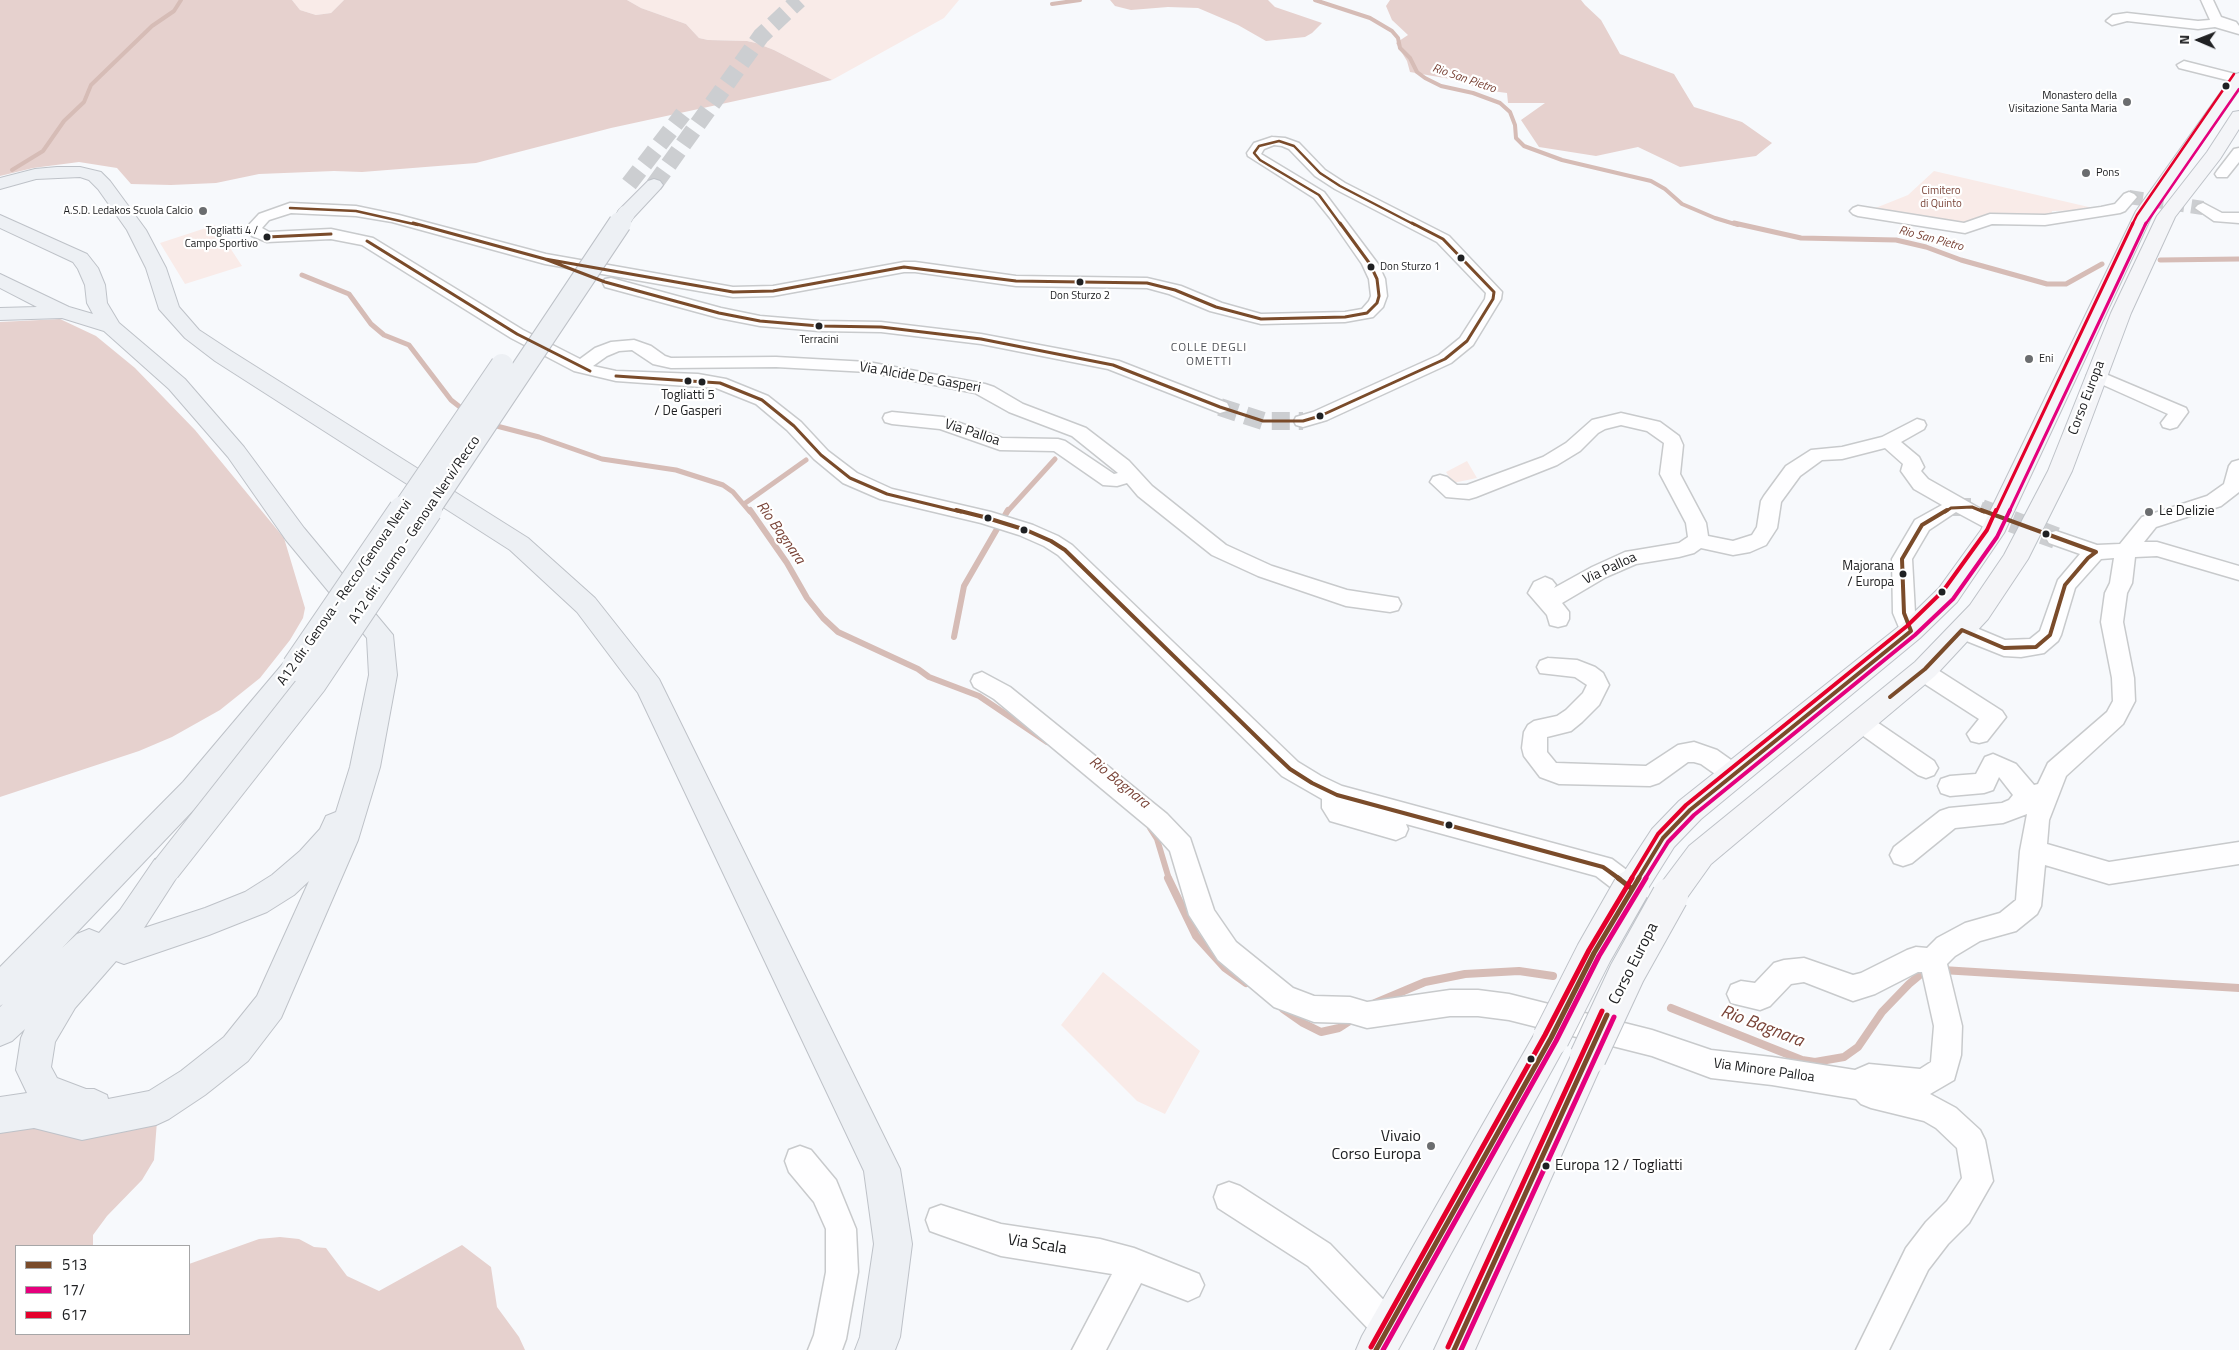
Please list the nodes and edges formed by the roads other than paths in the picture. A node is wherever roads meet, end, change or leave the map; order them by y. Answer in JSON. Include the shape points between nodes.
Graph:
{"nodes":[{"id":1,"x":2207,"y":0,"type":"edge"},
{"id":2,"x":2112,"y":21,"type":"dead end"},
{"id":3,"x":2239,"y":29,"type":"edge"},
{"id":4,"x":2184,"y":65,"type":"dead end"},
{"id":5,"x":2239,"y":78,"type":"edge"},
{"id":6,"x":2239,"y":116,"type":"edge"},
{"id":7,"x":2239,"y":152,"type":"edge"},
{"id":8,"x":2222,"y":174,"type":"dead end"},
{"id":9,"x":0,"y":184,"type":"edge"},
{"id":10,"x":654,"y":185,"type":"tunnel mouth"},
{"id":11,"x":2129,"y":197,"type":"tunnel mouth"},
{"id":12,"x":619,"y":206,"type":"junction"},
{"id":13,"x":2203,"y":208,"type":"tunnel mouth"},
{"id":14,"x":1858,"y":211,"type":"dead end"},
{"id":15,"x":2239,"y":218,"type":"edge"},
{"id":16,"x":0,"y":221,"type":"edge"},
{"id":17,"x":545,"y":259,"type":"junction"},
{"id":18,"x":0,"y":280,"type":"edge"},
{"id":19,"x":62,"y":312,"type":"junction"},
{"id":20,"x":0,"y":314,"type":"edge"},
{"id":21,"x":111,"y":327,"type":"junction"},
{"id":22,"x":580,"y":367,"type":"junction"},
{"id":23,"x":2096,"y":375,"type":"junction"},
{"id":24,"x":1220,"y":407,"type":"tunnel mouth"},
{"id":25,"x":892,"y":418,"type":"dead end"},
{"id":26,"x":1303,"y":421,"type":"tunnel mouth"},
{"id":27,"x":2170,"y":423,"type":"dead end"},
{"id":28,"x":1917,"y":425,"type":"dead end"},
{"id":29,"x":1888,"y":441,"type":"junction"},
{"id":30,"x":2239,"y":466,"type":"edge"},
{"id":31,"x":1131,"y":475,"type":"junction"},
{"id":32,"x":1440,"y":482,"type":"dead end"},
{"id":33,"x":1947,"y":510,"type":"tunnel mouth"},
{"id":34,"x":1995,"y":526,"type":"junction"},
{"id":35,"x":2056,"y":538,"type":"tunnel mouth"},
{"id":36,"x":1699,"y":540,"type":"junction"},
{"id":37,"x":2126,"y":550,"type":"junction"},
{"id":38,"x":2096,"y":552,"type":"junction"},
{"id":39,"x":2239,"y":573,"type":"edge"},
{"id":40,"x":1550,"y":602,"type":"dead end"},
{"id":41,"x":1390,"y":604,"type":"dead end"},
{"id":42,"x":1962,"y":630,"type":"junction"},
{"id":43,"x":1911,"y":631,"type":"junction"},
{"id":44,"x":1548,"y":667,"type":"dead end"},
{"id":45,"x":1922,"y":670,"type":"junction"},
{"id":46,"x":982,"y":681,"type":"dead end"},
{"id":47,"x":1860,"y":722,"type":"junction"},
{"id":48,"x":1979,"y":734,"type":"dead end"},
{"id":49,"x":365,"y":767,"type":"junction"},
{"id":50,"x":1926,"y":768,"type":"dead end"},
{"id":51,"x":1733,"y":774,"type":"junction"},
{"id":52,"x":1950,"y":786,"type":"dead end"},
{"id":53,"x":2038,"y":794,"type":"junction"},
{"id":54,"x":1338,"y":795,"type":"junction"},
{"id":55,"x":1396,"y":829,"type":"dead end"},
{"id":56,"x":2033,"y":851,"type":"junction"},
{"id":57,"x":2239,"y":852,"type":"edge"},
{"id":58,"x":1903,"y":856,"type":"dead end"},
{"id":59,"x":166,"y":869,"type":"junction"},
{"id":60,"x":104,"y":884,"type":"junction"},
{"id":61,"x":1631,"y":888,"type":"junction"},
{"id":62,"x":124,"y":949,"type":"dead end"},
{"id":63,"x":0,"y":967,"type":"edge"},
{"id":64,"x":1935,"y":970,"type":"junction"},
{"id":65,"x":0,"y":990,"type":"edge"},
{"id":66,"x":1741,"y":994,"type":"dead end"},
{"id":67,"x":0,"y":1030,"type":"edge"},
{"id":68,"x":1864,"y":1086,"type":"junction"},
{"id":69,"x":156,"y":1107,"type":"junction"},
{"id":70,"x":0,"y":1115,"type":"edge"},
{"id":71,"x":800,"y":1161,"type":"dead end"},
{"id":72,"x":1229,"y":1197,"type":"dead end"},
{"id":73,"x":941,"y":1220,"type":"dead end"},
{"id":74,"x":1134,"y":1264,"type":"junction"},
{"id":75,"x":1188,"y":1286,"type":"dead end"},
{"id":76,"x":1383,"y":1339,"type":"edge"},
{"id":77,"x":824,"y":1350,"type":"edge"},
{"id":78,"x":874,"y":1350,"type":"edge"},
{"id":79,"x":1088,"y":1350,"type":"edge"},
{"id":80,"x":1454,"y":1350,"type":"edge"},
{"id":81,"x":1872,"y":1350,"type":"edge"}],
"edges":[{"from":1,"to":3,"type":"street","via":[[2216,19]]},
{"from":2,"to":3,"type":"street","via":[[2127,16],[2198,25],[2216,23]]},
{"from":4,"to":5,"type":"street"},
{"from":5,"to":34,"type":"main road","name":"Corso Europa","via":[[2145,211]]},
{"from":6,"to":23,"type":"main road","name":"Corso Europa","via":[[2214,155],[2166,216]]},
{"from":7,"to":8,"type":"street"},
{"from":9,"to":78,"type":"highway","via":[[57,172],[95,176],[136,230],[156,268],[169,309],[192,334],[519,544],[586,606],[649,687],[882,1169],[893,1244],[880,1337]]},
{"from":10,"to":12,"type":"highway","name":"A12 dir. Livorno - Genova Nervi/Recco"},
{"from":11,"to":14,"type":"street","via":[[2117,209],[2045,220],[1990,219],[1965,228]]},
{"from":12,"to":59,"type":"highway","name":"A12 dir. Livorno - Genova Nervi/Recco","bridge":true,"via":[[313,682]]},
{"from":12,"to":60,"type":"highway","name":"A12 dir. Genova - Recco/Genova Nervi","bridge":true,"via":[[296,667],[193,790]]},
{"from":13,"to":15,"type":"street","via":[[2219,218]]},
{"from":16,"to":21,"type":"highway","via":[[80,258],[88,268],[95,285],[97,303]]},
{"from":17,"to":22,"type":"street","via":[[394,218],[356,211],[283,210],[264,217],[254,228],[267,237],[331,234],[368,241],[517,334]]},
{"from":17,"to":24,"type":"street","via":[[605,282],[760,321],[881,327],[981,339],[1113,365]]},
{"from":17,"to":26,"type":"street","via":[[733,292],[812,286],[904,267],[1016,281],[1147,283],[1261,319],[1345,317],[1368,313],[1374,308],[1378,296],[1373,270],[1335,215],[1309,188],[1254,153],[1259,146],[1279,141],[1294,146],[1320,174],[1442,239],[1490,286],[1494,296],[1467,342],[1446,359]]},
{"from":18,"to":19,"type":"highway"},
{"from":19,"to":20,"type":"highway"},
{"from":19,"to":21,"type":"highway"},
{"from":21,"to":49,"type":"highway","via":[[177,384],[236,452],[295,534],[380,635],[383,675]]},
{"from":22,"to":31,"type":"street","name":"Via Alcide De Gasperi","via":[[601,352],[617,346],[634,345],[659,360],[672,363],[776,362],[868,367],[979,388],[1016,408],[1079,432]]},
{"from":22,"to":54,"type":"street","via":[[616,376],[698,380],[735,388],[762,400],[794,426],[821,456],[850,478],[887,494],[989,518],[1051,541],[1066,550],[1290,769]]},
{"from":23,"to":27,"type":"street","via":[[2179,412]]},
{"from":23,"to":42,"type":"main road","name":"Corso Europa","via":[[2060,471],[2015,559],[1979,612]]},
{"from":25,"to":31,"type":"street","name":"Via Palloa","via":[[943,423],[1000,444],[1058,445],[1110,480]]},
{"from":28,"to":29,"type":"street"},
{"from":29,"to":34,"type":"street","via":[[1912,461],[1911,471],[1921,484]]},
{"from":29,"to":36,"type":"street","via":[[1842,453],[1818,454],[1793,471],[1771,501],[1764,536],[1751,544],[1733,548]]},
{"from":30,"to":37,"type":"street","via":[[2232,487],[2214,501],[2149,522]]},
{"from":31,"to":41,"type":"street","name":"Via Alcide De Gasperi","via":[[1219,550],[1346,598]]},
{"from":32,"to":36,"type":"street","via":[[1452,492],[1470,492],[1550,461],[1573,447],[1599,424],[1621,419],[1643,422],[1672,440],[1670,474],[1696,523]]},
{"from":33,"to":43,"type":"street","via":[[1922,525],[1902,559],[1904,613]]},
{"from":34,"to":43,"type":"main road","name":"Corso Europa","via":[[1948,595]]},
{"from":35,"to":38,"type":"street"},
{"from":36,"to":40,"type":"street","name":"Via Palloa","via":[[1687,548],[1632,557],[1599,572]]},
{"from":37,"to":38,"type":"street"},
{"from":37,"to":39,"type":"street","via":[[2157,549]]},
{"from":37,"to":53,"type":"street","via":[[2112,622],[2124,701],[2115,718],[2056,770]]},
{"from":38,"to":42,"type":"street","via":[[2065,585],[2050,635],[2036,647],[2004,648]]},
{"from":42,"to":45,"type":"main road","name":"Corso Europa"},
{"from":43,"to":51,"type":"main road","name":"Corso Europa"},
{"from":44,"to":51,"type":"street","via":[[1582,671],[1595,679],[1598,685],[1591,699],[1574,716],[1563,724],[1536,732],[1536,756],[1548,770],[1559,774],[1650,776],[1680,755],[1694,752],[1710,757]]},
{"from":45,"to":47,"type":"main road","name":"Corso Europa"},
{"from":45,"to":48,"type":"street","via":[[1994,717]]},
{"from":46,"to":68,"type":"street","name":"Via Minore Palloa","via":[[1002,693],[1078,754],[1170,833],[1181,846],[1202,915],[1227,951],[1284,998],[1314,1009],[1359,1012],[1450,1003],[1509,1007],[1652,1043],[1711,1064]]},
{"from":47,"to":50,"type":"street"},
{"from":47,"to":80,"type":"main road","name":"Corso Europa","bridge":true,"via":[[1700,854],[1670,896],[1627,973]]},
{"from":49,"to":62,"type":"highway","via":[[331,838],[283,885],[256,902],[210,921]]},
{"from":49,"to":69,"type":"highway","via":[[343,840],[269,1007],[236,1049]]},
{"from":51,"to":61,"type":"main road","name":"Corso Europa","via":[[1663,838]]},
{"from":52,"to":53,"type":"street","via":[[1984,784],[1993,764]]},
{"from":53,"to":56,"type":"street"},
{"from":53,"to":58,"type":"street","via":[[2004,813],[1949,818]]},
{"from":54,"to":55,"type":"street","via":[[1333,801],[1339,814]]},
{"from":54,"to":61,"type":"street","via":[[1603,867]]},
{"from":56,"to":57,"type":"street","via":[[2109,873]]},
{"from":56,"to":64,"type":"street","via":[[2028,906],[2007,923],[1974,932],[1946,947]]},
{"from":59,"to":67,"type":"highway"},
{"from":59,"to":69,"type":"highway","via":[[131,920],[64,997],[38,1038],[34,1070],[45,1091],[86,1107]]},
{"from":60,"to":63,"type":"highway"},
{"from":60,"to":65,"type":"highway","name":"A12 dir. Genova - Recco/Genova Nervi"},
{"from":61,"to":76,"type":"main road","name":"Corso Europa","bridge":true},
{"from":64,"to":66,"type":"street","via":[[1916,959],[1853,988],[1804,970],[1784,972],[1760,997]]},
{"from":64,"to":68,"type":"street","via":[[1948,1026],[1944,1070],[1920,1083],[1869,1078],[1864,1080]]},
{"from":68,"to":81,"type":"street","via":[[1874,1095],[1930,1108],[1946,1118],[1970,1140],[1978,1181],[1917,1259]]},
{"from":69,"to":70,"type":"highway","via":[[82,1122],[34,1110]]},
{"from":71,"to":77,"type":"street","via":[[824,1191],[841,1230],[842,1272],[830,1339]]},
{"from":72,"to":76,"type":"street","via":[[1319,1255]]},
{"from":73,"to":74,"type":"street","name":"Via Scala","via":[[1001,1240],[1100,1255]]},
{"from":74,"to":75,"type":"street","name":"Via Scala"},
{"from":74,"to":79,"type":"street"}]}
